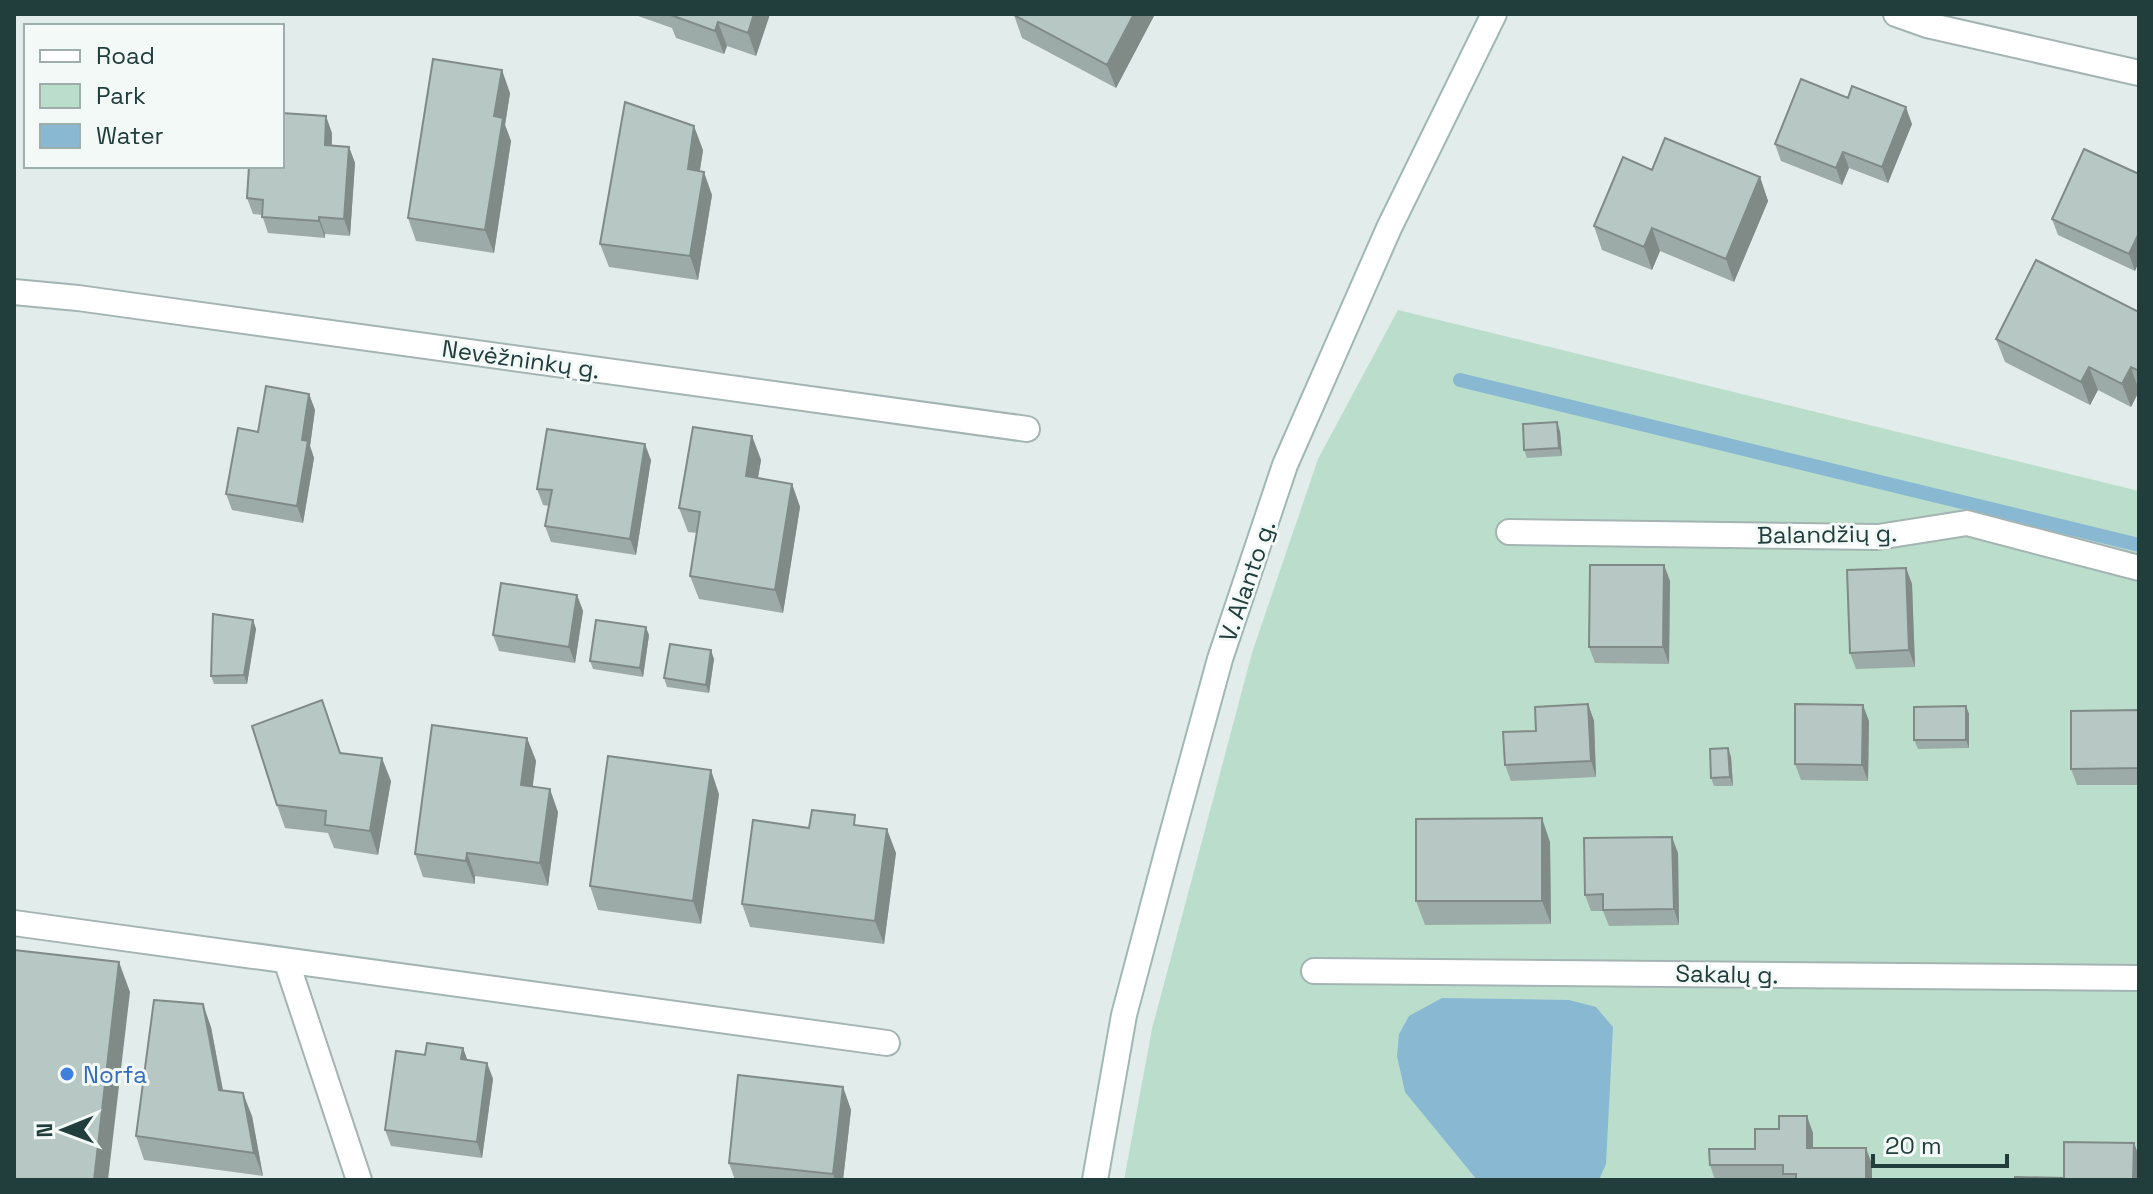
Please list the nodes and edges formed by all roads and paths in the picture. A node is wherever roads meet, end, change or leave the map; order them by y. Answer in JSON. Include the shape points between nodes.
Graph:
{"nodes":[{"id":1,"x":1494,"y":14,"type":"edge"},
{"id":2,"x":1896,"y":14,"type":"edge"},
{"id":3,"x":2139,"y":73,"type":"edge"},
{"id":4,"x":14,"y":292,"type":"edge"},
{"id":5,"x":1027,"y":429,"type":"dead end"},
{"id":6,"x":1509,"y":532,"type":"dead end"},
{"id":7,"x":2139,"y":568,"type":"edge"},
{"id":8,"x":14,"y":923,"type":"edge"},
{"id":9,"x":287,"y":963,"type":"junction"},
{"id":10,"x":1314,"y":971,"type":"dead end"},
{"id":11,"x":2139,"y":978,"type":"edge"},
{"id":12,"x":887,"y":1043,"type":"dead end"},
{"id":13,"x":359,"y":1180,"type":"edge"},
{"id":14,"x":1095,"y":1180,"type":"edge"}],
"edges":[{"from":1,"to":14,"type":"street","name":"V. Alanto g.","via":[[1389,228],[1285,465],[1220,659],[1164,864],[1124,1015]]},
{"from":2,"to":3,"type":"street"},
{"from":4,"to":5,"type":"street","name":"Nevėžninkų g."},
{"from":6,"to":7,"type":"street","name":"Balandžių g.","via":[[1878,537],[1967,523]]},
{"from":8,"to":9,"type":"street"},
{"from":9,"to":12,"type":"street"},
{"from":9,"to":13,"type":"street"},
{"from":10,"to":11,"type":"street","name":"Sakalų g."}]}
